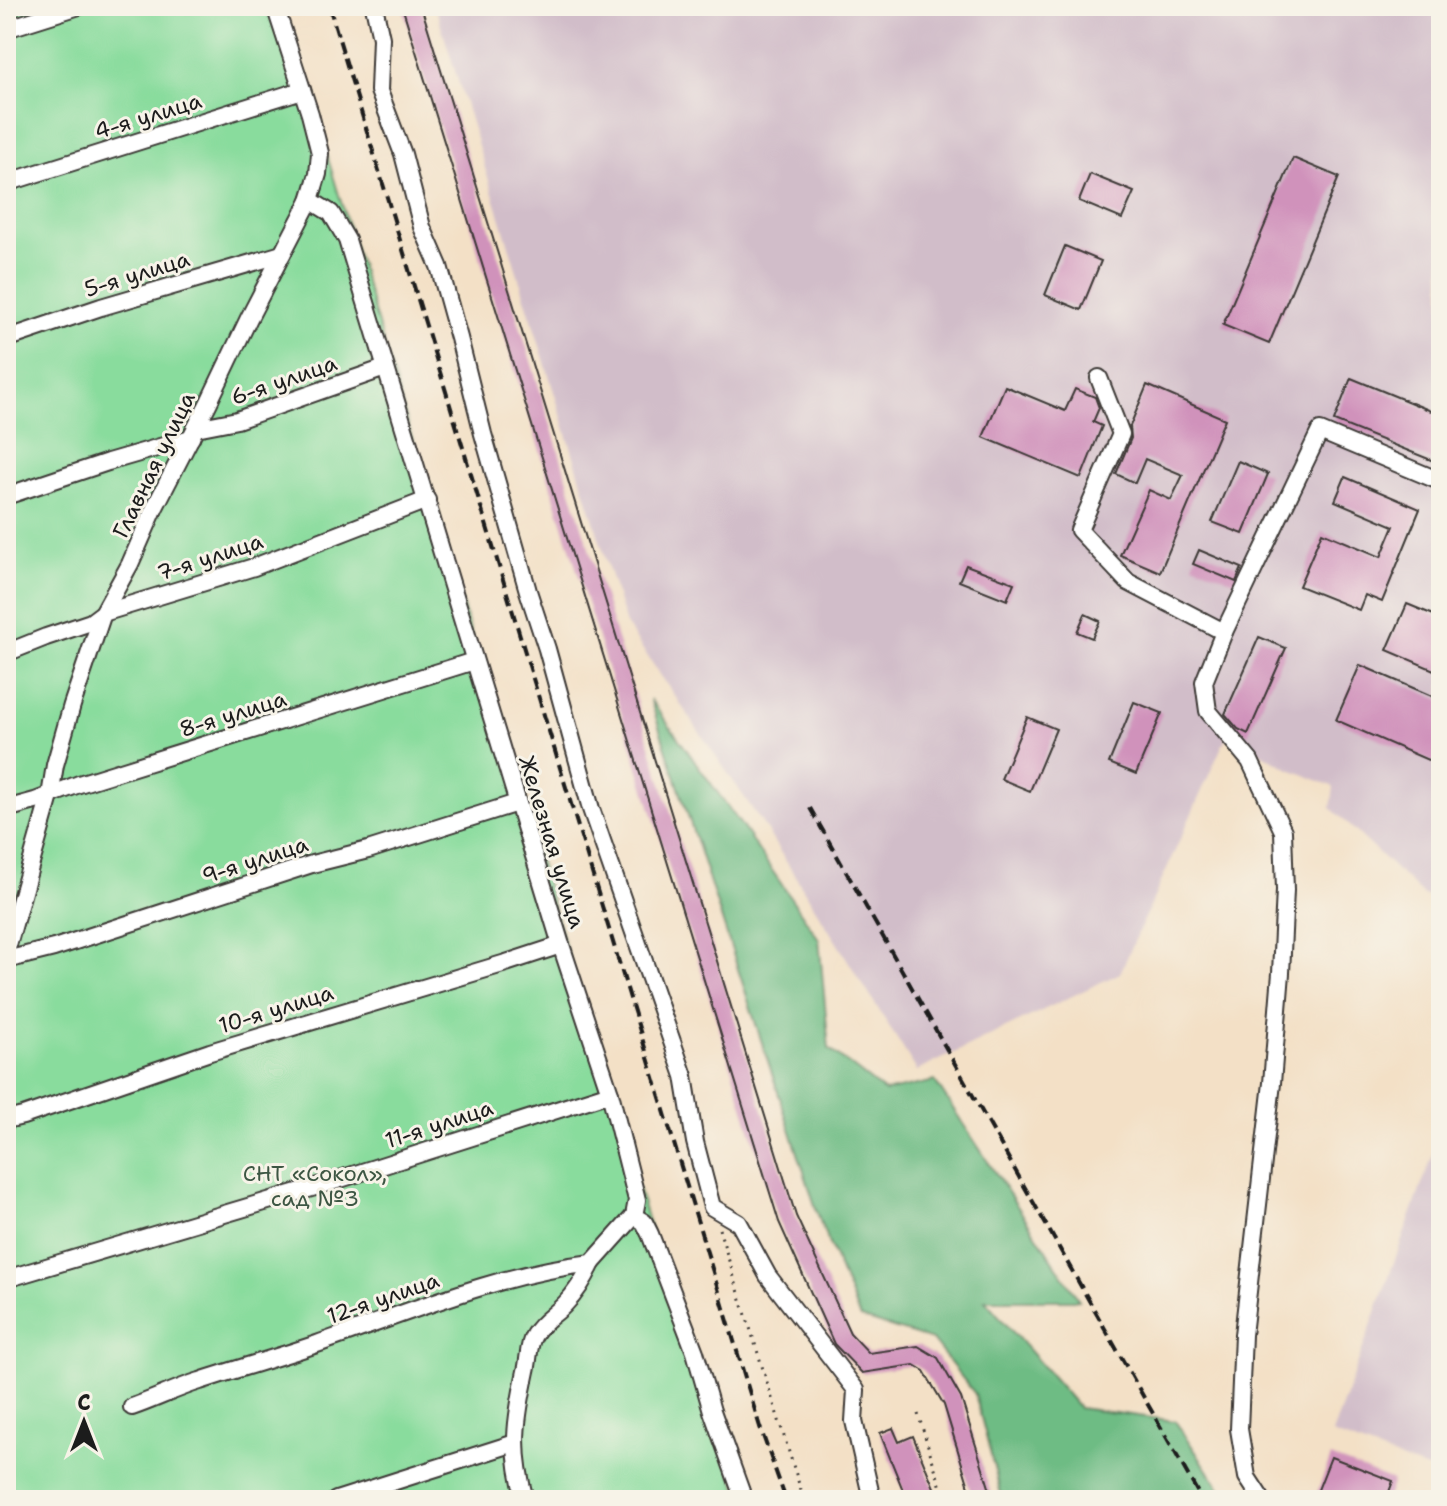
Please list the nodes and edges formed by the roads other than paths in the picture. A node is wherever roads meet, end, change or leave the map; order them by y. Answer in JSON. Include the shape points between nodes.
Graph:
{"nodes":[{"id":1,"x":79,"y":6,"type":"edge"},
{"id":2,"x":275,"y":6,"type":"edge"},
{"id":3,"x":374,"y":6,"type":"edge"},
{"id":4,"x":6,"y":29,"type":"edge"},
{"id":5,"x":302,"y":90,"type":"junction"},
{"id":6,"x":6,"y":183,"type":"edge"},
{"id":7,"x":310,"y":200,"type":"junction"},
{"id":8,"x":282,"y":254,"type":"junction"},
{"id":9,"x":6,"y":339,"type":"edge"},
{"id":10,"x":385,"y":368,"type":"junction"},
{"id":11,"x":1099,"y":378,"type":"dead end"},
{"id":12,"x":194,"y":433,"type":"junction"},
{"id":13,"x":1437,"y":480,"type":"dead end"},
{"id":14,"x":6,"y":496,"type":"edge"},
{"id":15,"x":427,"y":500,"type":"junction"},
{"id":16,"x":103,"y":613,"type":"junction"},
{"id":17,"x":1224,"y":632,"type":"junction"},
{"id":18,"x":6,"y":653,"type":"edge"},
{"id":19,"x":474,"y":661,"type":"junction"},
{"id":20,"x":50,"y":796,"type":"junction"},
{"id":21,"x":517,"y":803,"type":"junction"},
{"id":22,"x":6,"y":809,"type":"edge"},
{"id":23,"x":561,"y":945,"type":"junction"},
{"id":24,"x":6,"y":952,"type":"edge"},
{"id":25,"x":6,"y":960,"type":"edge"},
{"id":26,"x":610,"y":1093,"type":"junction"},
{"id":27,"x":6,"y":1120,"type":"edge"},
{"id":28,"x":634,"y":1216,"type":"junction"},
{"id":29,"x":592,"y":1263,"type":"junction"},
{"id":30,"x":6,"y":1279,"type":"edge"},
{"id":31,"x":132,"y":1407,"type":"dead end"},
{"id":32,"x":515,"y":1443,"type":"junction"},
{"id":33,"x":336,"y":1500,"type":"edge"},
{"id":34,"x":525,"y":1500,"type":"edge"},
{"id":35,"x":744,"y":1500,"type":"edge"},
{"id":36,"x":875,"y":1500,"type":"edge"},
{"id":37,"x":1262,"y":1500,"type":"edge"}],
"edges":[{"from":1,"to":4,"type":"street"},
{"from":2,"to":5,"type":"street","name":"Главная улица"},
{"from":3,"to":36,"type":"street","via":[[381,38],[379,91],[439,266],[591,809],[684,1076],[712,1207],[739,1223],[768,1276],[856,1390],[854,1421]]},
{"from":5,"to":6,"type":"street","name":"4-я улица"},
{"from":5,"to":7,"type":"street","name":"Главная улица","via":[[320,153]]},
{"from":7,"to":8,"type":"street","name":"Главная улица"},
{"from":7,"to":10,"type":"street","name":"Железная улица","via":[[331,213],[347,240]]},
{"from":8,"to":9,"type":"street","name":"5-я улица"},
{"from":8,"to":12,"type":"street","name":"Главная улица"},
{"from":10,"to":12,"type":"street","name":"6-я улица"},
{"from":10,"to":15,"type":"street","name":"Железная улица"},
{"from":11,"to":17,"type":"street","via":[[1121,434],[1079,530],[1128,582]]},
{"from":12,"to":14,"type":"street","name":"6-я улица"},
{"from":12,"to":16,"type":"street","name":"Главная улица"},
{"from":13,"to":17,"type":"street","via":[[1320,431]]},
{"from":15,"to":16,"type":"street","name":"7-я улица","via":[[254,567]]},
{"from":15,"to":19,"type":"street","name":"Железная улица"},
{"from":16,"to":18,"type":"street","name":"7-я улица"},
{"from":16,"to":20,"type":"street","name":"Главная улица","via":[[72,705]]},
{"from":17,"to":37,"type":"street","via":[[1204,682],[1208,711],[1250,761],[1283,831],[1281,973],[1243,1335],[1239,1429],[1247,1477]]},
{"from":19,"to":20,"type":"street","name":"8-я улица"},
{"from":19,"to":21,"type":"street","name":"Железная улица"},
{"from":20,"to":22,"type":"street","name":"8-я улица"},
{"from":20,"to":24,"type":"street","name":"Главная улица"},
{"from":21,"to":23,"type":"street","name":"Железная улица"},
{"from":21,"to":25,"type":"street","name":"9-я улица"},
{"from":23,"to":26,"type":"street","name":"Железная улица"},
{"from":23,"to":27,"type":"street","name":"10-я улица"},
{"from":26,"to":28,"type":"street","name":"Железная улица","via":[[637,1200]]},
{"from":26,"to":30,"type":"street","name":"11-я улица"},
{"from":28,"to":29,"type":"street"},
{"from":28,"to":35,"type":"street","name":"Железная улица","via":[[650,1234]]},
{"from":29,"to":31,"type":"street","name":"12-я улица","via":[[488,1286]]},
{"from":29,"to":32,"type":"street","via":[[564,1306],[532,1337]]},
{"from":32,"to":33,"type":"street"},
{"from":32,"to":34,"type":"street"}]}
